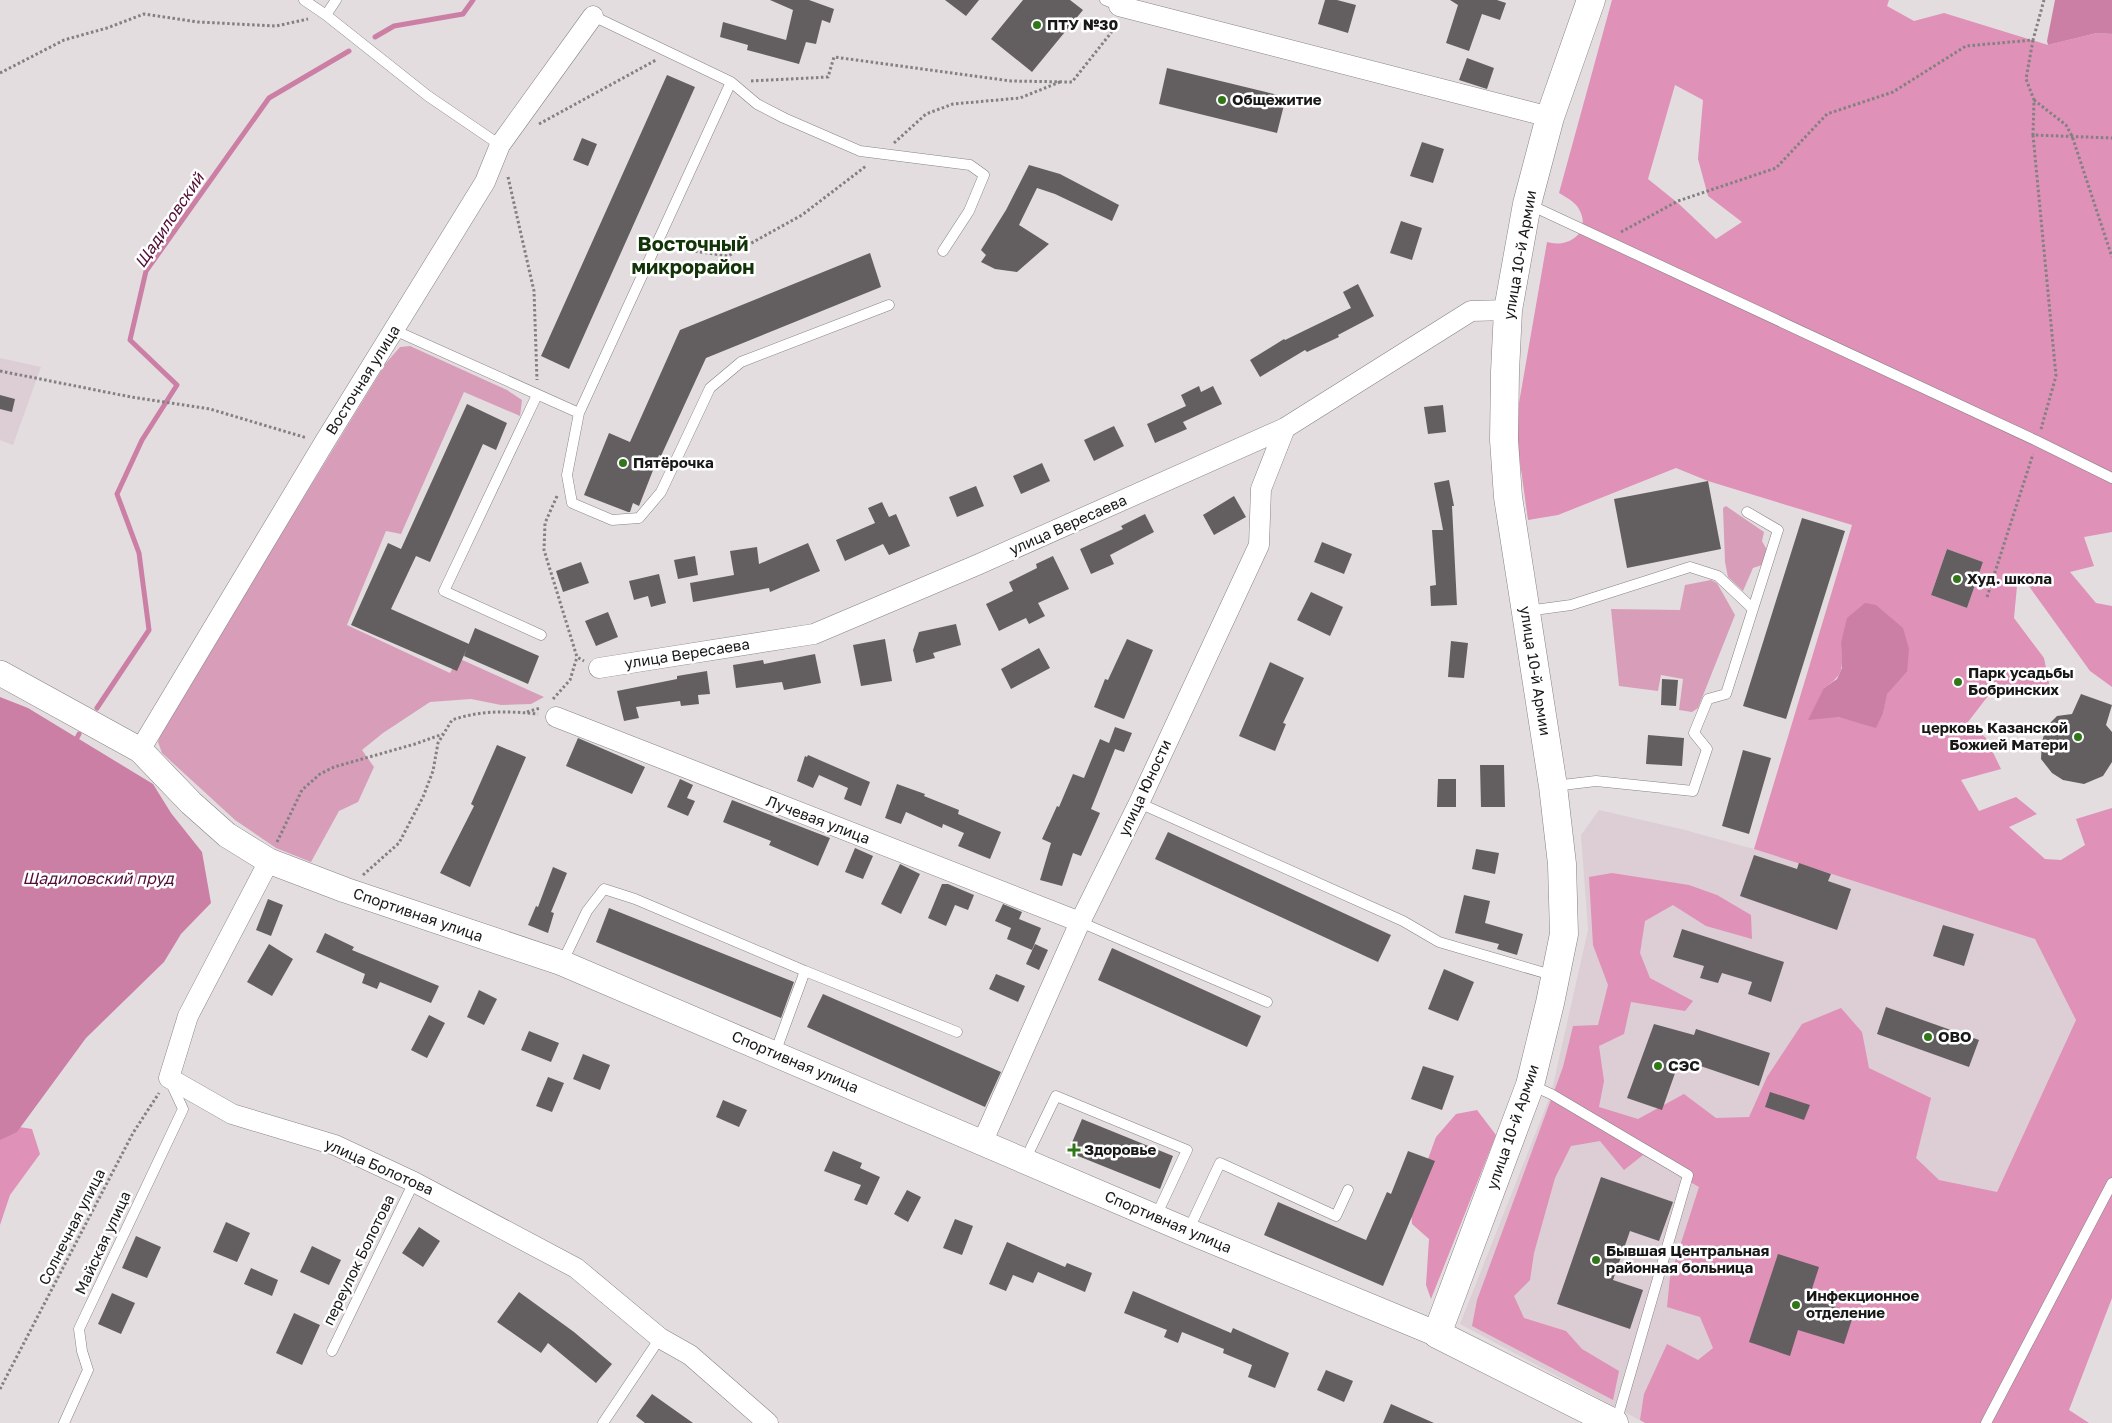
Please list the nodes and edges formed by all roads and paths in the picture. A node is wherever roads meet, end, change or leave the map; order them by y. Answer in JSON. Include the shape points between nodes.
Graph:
{"nodes":[{"id":1,"x":304,"y":0,"type":"edge"},
{"id":2,"x":336,"y":0,"type":"edge"},
{"id":3,"x":1591,"y":0,"type":"edge"},
{"id":4,"x":2044,"y":0,"type":"edge"},
{"id":5,"x":1118,"y":5,"type":"edge"},
{"id":6,"x":326,"y":15,"type":"junction"},
{"id":7,"x":593,"y":16,"type":"joint"},
{"id":8,"x":2033,"y":40,"type":"junction"},
{"id":9,"x":670,"y":53,"type":"junction"},
{"id":10,"x":0,"y":73,"type":"edge"},
{"id":11,"x":731,"y":82,"type":"junction"},
{"id":12,"x":1060,"y":82,"type":"junction"},
{"id":13,"x":2034,"y":100,"type":"junction"},
{"id":14,"x":1550,"y":117,"type":"junction"},
{"id":15,"x":534,"y":127,"type":"dead end"},
{"id":16,"x":2033,"y":135,"type":"junction"},
{"id":17,"x":2072,"y":136,"type":"junction"},
{"id":18,"x":2112,"y":138,"type":"edge"},
{"id":19,"x":500,"y":145,"type":"junction"},
{"id":20,"x":882,"y":153,"type":"junction"},
{"id":21,"x":1528,"y":204,"type":"junction"},
{"id":22,"x":659,"y":240,"type":"junction"},
{"id":23,"x":1607,"y":240,"type":"junction"},
{"id":24,"x":943,"y":252,"type":"dead end"},
{"id":25,"x":2112,"y":257,"type":"edge"},
{"id":26,"x":890,"y":305,"type":"dead end"},
{"id":27,"x":1508,"y":310,"type":"junction"},
{"id":28,"x":394,"y":330,"type":"junction"},
{"id":29,"x":0,"y":371,"type":"edge"},
{"id":30,"x":537,"y":395,"type":"junction"},
{"id":31,"x":579,"y":413,"type":"junction"},
{"id":32,"x":1285,"y":428,"type":"junction"},
{"id":33,"x":2037,"y":440,"type":"junction"},
{"id":34,"x":324,"y":443,"type":"junction"},
{"id":35,"x":567,"y":475,"type":"junction"},
{"id":36,"x":2112,"y":478,"type":"edge"},
{"id":37,"x":1747,"y":512,"type":"dead end"},
{"id":38,"x":1987,"y":597,"type":"dead end"},
{"id":39,"x":1752,"y":608,"type":"junction"},
{"id":40,"x":1526,"y":611,"type":"junction"},
{"id":41,"x":541,"y":635,"type":"dead end"},
{"id":42,"x":577,"y":657,"type":"junction"},
{"id":43,"x":599,"y":668,"type":"joint"},
{"id":44,"x":0,"y":673,"type":"edge"},
{"id":45,"x":523,"y":713,"type":"junction"},
{"id":46,"x":556,"y":717,"type":"joint"},
{"id":47,"x":444,"y":733,"type":"junction"},
{"id":48,"x":140,"y":750,"type":"junction"},
{"id":49,"x":1553,"y":786,"type":"junction"},
{"id":50,"x":1139,"y":803,"type":"junction"},
{"id":51,"x":268,"y":861,"type":"junction"},
{"id":52,"x":345,"y":890,"type":"junction"},
{"id":53,"x":1080,"y":922,"type":"junction"},
{"id":54,"x":562,"y":963,"type":"junction"},
{"id":55,"x":805,"y":971,"type":"junction"},
{"id":56,"x":1556,"y":976,"type":"junction"},
{"id":57,"x":1267,"y":1002,"type":"dead end"},
{"id":58,"x":957,"y":1032,"type":"dead end"},
{"id":59,"x":775,"y":1053,"type":"junction"},
{"id":60,"x":169,"y":1078,"type":"junction"},
{"id":61,"x":1530,"y":1085,"type":"junction"},
{"id":62,"x":982,"y":1143,"type":"junction"},
{"id":63,"x":1025,"y":1160,"type":"junction"},
{"id":64,"x":414,"y":1182,"type":"junction"},
{"id":65,"x":2112,"y":1183,"type":"edge"},
{"id":66,"x":1348,"y":1190,"type":"dead end"},
{"id":67,"x":1156,"y":1217,"type":"junction"},
{"id":68,"x":1188,"y":1231,"type":"junction"},
{"id":69,"x":1437,"y":1334,"type":"junction"},
{"id":70,"x":660,"y":1338,"type":"junction"},
{"id":71,"x":332,"y":1351,"type":"dead end"},
{"id":72,"x":0,"y":1387,"type":"edge"},
{"id":73,"x":64,"y":1423,"type":"edge"},
{"id":74,"x":603,"y":1423,"type":"edge"},
{"id":75,"x":768,"y":1423,"type":"edge"},
{"id":76,"x":1615,"y":1423,"type":"edge"},
{"id":77,"x":1986,"y":1423,"type":"edge"}],
"edges":[{"from":1,"to":6,"type":"lane"},
{"from":2,"to":6,"type":"lane"},
{"from":3,"to":14,"type":"main road","name":"улица 10-й Армии"},
{"from":4,"to":8,"type":"path"},
{"from":5,"to":12,"type":"path","via":[[1072,82]]},
{"from":5,"to":14,"type":"street"},
{"from":6,"to":10,"type":"path","via":[[276,26],[198,22],[144,14],[64,40]]},
{"from":6,"to":19,"type":"lane","via":[[428,96]]},
{"from":7,"to":9,"type":"lane"},
{"from":7,"to":19,"type":"street","name":"Восточная улица"},
{"from":8,"to":13,"type":"path","via":[[2026,78]]},
{"from":8,"to":23,"type":"path","via":[[1966,46],[1893,92],[1827,114],[1776,168],[1678,201]]},
{"from":9,"to":11,"type":"lane"},
{"from":9,"to":15,"type":"path"},
{"from":11,"to":12,"type":"path","via":[[828,77],[834,57],[1011,81]]},
{"from":11,"to":20,"type":"lane","via":[[757,104],[784,118],[860,151]]},
{"from":11,"to":22,"type":"lane"},
{"from":12,"to":20,"type":"path","via":[[1020,98],[953,104],[926,114]]},
{"from":13,"to":16,"type":"path"},
{"from":13,"to":17,"type":"path","via":[[2066,125]]},
{"from":14,"to":21,"type":"main road","name":"улица 10-й Армии"},
{"from":16,"to":17,"type":"path"},
{"from":16,"to":33,"type":"path","via":[[2056,376]]},
{"from":17,"to":18,"type":"path"},
{"from":17,"to":25,"type":"path"},
{"from":19,"to":28,"type":"street","name":"Восточная улица","via":[[485,182]]},
{"from":19,"to":30,"type":"path","via":[[534,291]]},
{"from":20,"to":22,"type":"path","via":[[802,215],[728,256],[680,249]]},
{"from":20,"to":24,"type":"lane","via":[[970,165],[984,175],[968,211]]},
{"from":21,"to":23,"type":"lane"},
{"from":21,"to":27,"type":"main road","name":"улица 10-й Армии"},
{"from":22,"to":31,"type":"lane"},
{"from":23,"to":33,"type":"lane"},
{"from":26,"to":35,"type":"lane","via":[[741,362],[710,388],[661,492],[639,518],[612,520],[572,503]]},
{"from":27,"to":32,"type":"street","name":"улица Вересаева","via":[[1471,311]]},
{"from":27,"to":40,"type":"main road","name":"улица 10-й Армии","via":[[1504,440],[1508,497]]},
{"from":28,"to":30,"type":"lane"},
{"from":28,"to":34,"type":"street","name":"Восточная улица"},
{"from":29,"to":34,"type":"path","via":[[210,409]]},
{"from":30,"to":31,"type":"lane"},
{"from":30,"to":41,"type":"lane","via":[[444,591]]},
{"from":31,"to":35,"type":"lane"},
{"from":32,"to":43,"type":"street","name":"улица Вересаева","via":[[977,566],[814,634]]},
{"from":32,"to":50,"type":"street","name":"улица Юности","via":[[1261,489],[1259,545]]},
{"from":33,"to":36,"type":"lane"},
{"from":33,"to":38,"type":"path"},
{"from":34,"to":48,"type":"street","name":"Восточная улица"},
{"from":35,"to":42,"type":"path","via":[[545,524],[544,550]]},
{"from":37,"to":39,"type":"lane","via":[[1778,530]]},
{"from":39,"to":40,"type":"lane","via":[[1718,576],[1690,567],[1571,605]]},
{"from":39,"to":49,"type":"lane","via":[[1726,694],[1708,699],[1694,733],[1707,749],[1693,791],[1596,781]]},
{"from":40,"to":49,"type":"main road","name":"улица 10-й Армии"},
{"from":42,"to":43,"type":"path"},
{"from":42,"to":45,"type":"path","via":[[570,680],[548,705]]},
{"from":44,"to":48,"type":"street","name":"Спортивная улица"},
{"from":45,"to":46,"type":"path"},
{"from":45,"to":47,"type":"path","via":[[470,714],[452,720]]},
{"from":46,"to":53,"type":"street","name":"Лучевая улица"},
{"from":47,"to":51,"type":"path","via":[[320,774],[302,790]]},
{"from":47,"to":52,"type":"path","via":[[438,743],[433,771],[423,797],[399,843]]},
{"from":48,"to":51,"type":"street","name":"Спортивная улица","via":[[191,804],[227,835]]},
{"from":49,"to":56,"type":"main road","name":"улица 10-й Армии","via":[[1564,903],[1564,934]]},
{"from":50,"to":53,"type":"street","name":"улица Юности"},
{"from":50,"to":56,"type":"lane","via":[[1403,921],[1439,942]]},
{"from":51,"to":52,"type":"street","name":"Спортивная улица"},
{"from":51,"to":60,"type":"street","via":[[188,1016]]},
{"from":52,"to":54,"type":"street","name":"Спортивная улица"},
{"from":53,"to":57,"type":"lane"},
{"from":53,"to":62,"type":"street","name":"улица Юности"},
{"from":54,"to":55,"type":"lane","via":[[587,912],[604,889],[635,898]]},
{"from":54,"to":59,"type":"street","name":"Спортивная улица"},
{"from":55,"to":58,"type":"lane"},
{"from":55,"to":59,"type":"lane"},
{"from":56,"to":61,"type":"main road","name":"улица 10-й Армии"},
{"from":59,"to":62,"type":"street","name":"Спортивная улица"},
{"from":60,"to":64,"type":"street","name":"улица Болотова","via":[[232,1114],[335,1144]]},
{"from":60,"to":72,"type":"path","name":"Солнечная улица","via":[[133,1133]]},
{"from":60,"to":73,"type":"lane","name":"Майская улица","via":[[183,1109],[79,1329],[88,1370]]},
{"from":61,"to":69,"type":"main road","name":"улица 10-й Армии"},
{"from":61,"to":76,"type":"lane","via":[[1551,1094],[1688,1175]]},
{"from":62,"to":63,"type":"street","name":"Спортивная улица"},
{"from":63,"to":67,"type":"street","name":"Спортивная улица"},
{"from":63,"to":67,"type":"lane","via":[[1056,1096],[1187,1150]]},
{"from":64,"to":70,"type":"street","name":"улица Болотова","via":[[576,1268]]},
{"from":64,"to":71,"type":"lane","name":"переулок Болотова"},
{"from":65,"to":77,"type":"lane"},
{"from":66,"to":68,"type":"lane","via":[[1336,1216],[1220,1163]]},
{"from":67,"to":68,"type":"street","name":"Спортивная улица"},
{"from":68,"to":69,"type":"street","name":"Спортивная улица"},
{"from":69,"to":76,"type":"main road","name":"Спортивная улица"},
{"from":70,"to":74,"type":"lane"},
{"from":70,"to":75,"type":"street","name":"улица Болотова","via":[[690,1355]]}]}
